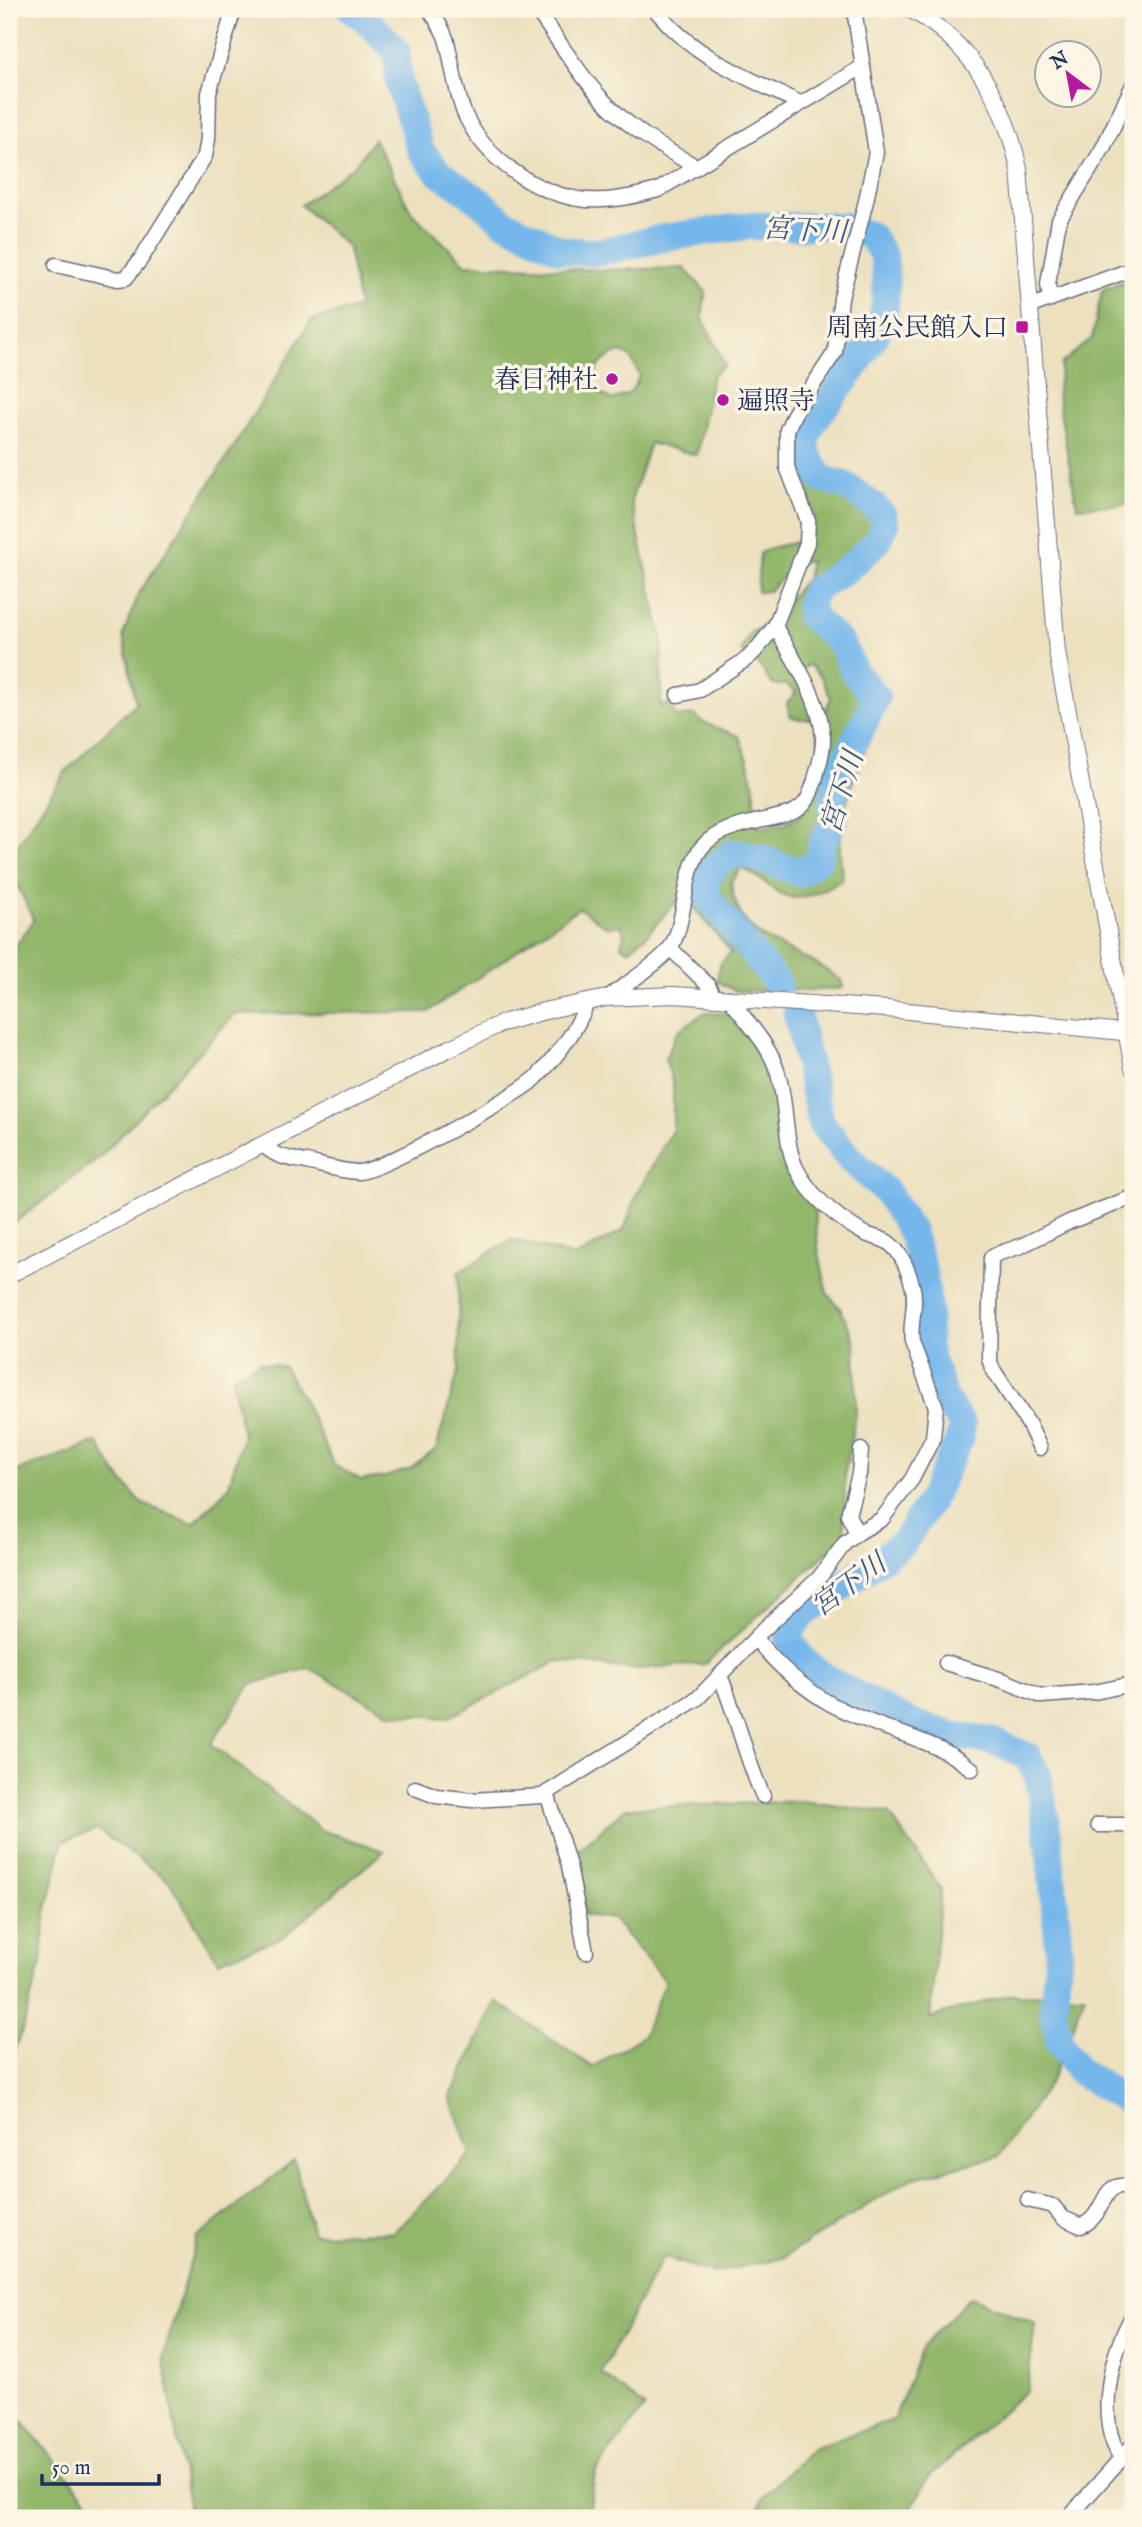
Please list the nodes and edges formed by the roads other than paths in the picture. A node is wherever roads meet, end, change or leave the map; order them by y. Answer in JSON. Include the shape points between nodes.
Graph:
{"nodes":[{"id":1,"x":234,"y":9,"type":"edge"},
{"id":2,"x":429,"y":9,"type":"edge"},
{"id":3,"x":536,"y":9,"type":"edge"},
{"id":4,"x":655,"y":9,"type":"edge"},
{"id":5,"x":854,"y":9,"type":"edge"},
{"id":6,"x":909,"y":9,"type":"edge"},
{"id":7,"x":862,"y":67,"type":"junction"},
{"id":8,"x":1133,"y":86,"type":"edge"},
{"id":9,"x":800,"y":103,"type":"junction"},
{"id":10,"x":697,"y":167,"type":"junction"},
{"id":11,"x":56,"y":264,"type":"dead end"},
{"id":12,"x":1133,"y":269,"type":"edge"},
{"id":13,"x":1050,"y":299,"type":"junction"},
{"id":14,"x":1031,"y":306,"type":"junction"},
{"id":15,"x":775,"y":626,"type":"junction"},
{"id":16,"x":678,"y":695,"type":"dead end"},
{"id":17,"x":670,"y":948,"type":"junction"},
{"id":18,"x":607,"y":998,"type":"junction"},
{"id":19,"x":722,"y":998,"type":"junction"},
{"id":20,"x":587,"y":1002,"type":"junction"},
{"id":21,"x":1130,"y":1033,"type":"edge"},
{"id":22,"x":1133,"y":1068,"type":"edge"},
{"id":23,"x":263,"y":1144,"type":"junction"},
{"id":24,"x":1133,"y":1197,"type":"edge"},
{"id":25,"x":9,"y":1275,"type":"edge"},
{"id":26,"x":1040,"y":1448,"type":"dead end"},
{"id":27,"x":861,"y":1450,"type":"dead end"},
{"id":28,"x":857,"y":1534,"type":"junction"},
{"id":29,"x":756,"y":1639,"type":"junction"},
{"id":30,"x":946,"y":1663,"type":"dead end"},
{"id":31,"x":720,"y":1676,"type":"junction"},
{"id":32,"x":1133,"y":1684,"type":"edge"},
{"id":33,"x":972,"y":1769,"type":"dead end"},
{"id":34,"x":415,"y":1788,"type":"dead end"},
{"id":35,"x":547,"y":1793,"type":"junction"},
{"id":36,"x":763,"y":1796,"type":"dead end"},
{"id":37,"x":1098,"y":1825,"type":"dead end"},
{"id":38,"x":1133,"y":1825,"type":"edge"},
{"id":39,"x":586,"y":1952,"type":"dead end"},
{"id":40,"x":1133,"y":2195,"type":"edge"},
{"id":41,"x":1028,"y":2200,"type":"dead end"},
{"id":42,"x":1133,"y":2315,"type":"edge"},
{"id":43,"x":1133,"y":2445,"type":"edge"},
{"id":44,"x":1121,"y":2458,"type":"junction"},
{"id":45,"x":1068,"y":2518,"type":"edge"}],
"edges":[{"from":1,"to":11,"type":"street","via":[[209,93],[205,156],[141,259],[126,278],[118,279]]},
{"from":2,"to":10,"type":"street","via":[[446,39],[466,117],[484,144],[531,183],[580,199],[631,197],[658,190]]},
{"from":3,"to":10,"type":"street","via":[[600,97],[658,146]]},
{"from":4,"to":9,"type":"street","via":[[688,43],[738,74]]},
{"from":5,"to":7,"type":"street"},
{"from":6,"to":14,"type":"street","via":[[947,33],[979,70],[1003,113],[1020,169]]},
{"from":7,"to":9,"type":"street"},
{"from":7,"to":15,"type":"street","via":[[876,152],[841,298],[835,352],[787,430],[787,467],[808,528],[803,555]]},
{"from":8,"to":13,"type":"street","via":[[1103,148],[1059,220],[1048,284]]},
{"from":9,"to":10,"type":"street"},
{"from":12,"to":13,"type":"street"},
{"from":13,"to":14,"type":"street"},
{"from":14,"to":21,"type":"street","via":[[1057,652]]},
{"from":15,"to":16,"type":"street","via":[[748,659],[700,690]]},
{"from":15,"to":17,"type":"street","via":[[821,721],[824,740],[810,798],[791,813],[740,826],[702,847]]},
{"from":17,"to":18,"type":"street"},
{"from":17,"to":19,"type":"street"},
{"from":18,"to":19,"type":"street"},
{"from":18,"to":20,"type":"street"},
{"from":19,"to":21,"type":"street"},
{"from":19,"to":28,"type":"street","via":[[771,1056],[778,1071],[795,1166],[806,1184],[861,1232],[889,1243],[914,1288],[910,1332],[936,1408],[933,1438],[893,1507],[883,1519]]},
{"from":20,"to":23,"type":"street","via":[[502,1023]]},
{"from":20,"to":23,"type":"street","via":[[582,1016],[535,1079],[395,1158],[359,1172],[276,1156]]},
{"from":21,"to":22,"type":"street"},
{"from":23,"to":25,"type":"street"},
{"from":24,"to":26,"type":"street","via":[[991,1258],[989,1359]]},
{"from":27,"to":28,"type":"street","via":[[848,1515]]},
{"from":28,"to":29,"type":"street"},
{"from":29,"to":31,"type":"street"},
{"from":29,"to":33,"type":"street","via":[[802,1686],[831,1704],[942,1749]]},
{"from":30,"to":32,"type":"street","via":[[1041,1696]]},
{"from":31,"to":35,"type":"street","via":[[698,1698]]},
{"from":31,"to":36,"type":"street"},
{"from":34,"to":35,"type":"street","via":[[436,1797],[472,1800]]},
{"from":35,"to":39,"type":"street","via":[[569,1866]]},
{"from":37,"to":38,"type":"street"},
{"from":40,"to":41,"type":"street","via":[[1126,2186],[1113,2187],[1093,2220],[1080,2226],[1063,2218],[1053,2206]]},
{"from":42,"to":44,"type":"street","via":[[1124,2330],[1108,2390],[1111,2439]]},
{"from":43,"to":44,"type":"street"},
{"from":44,"to":45,"type":"street"}]}
